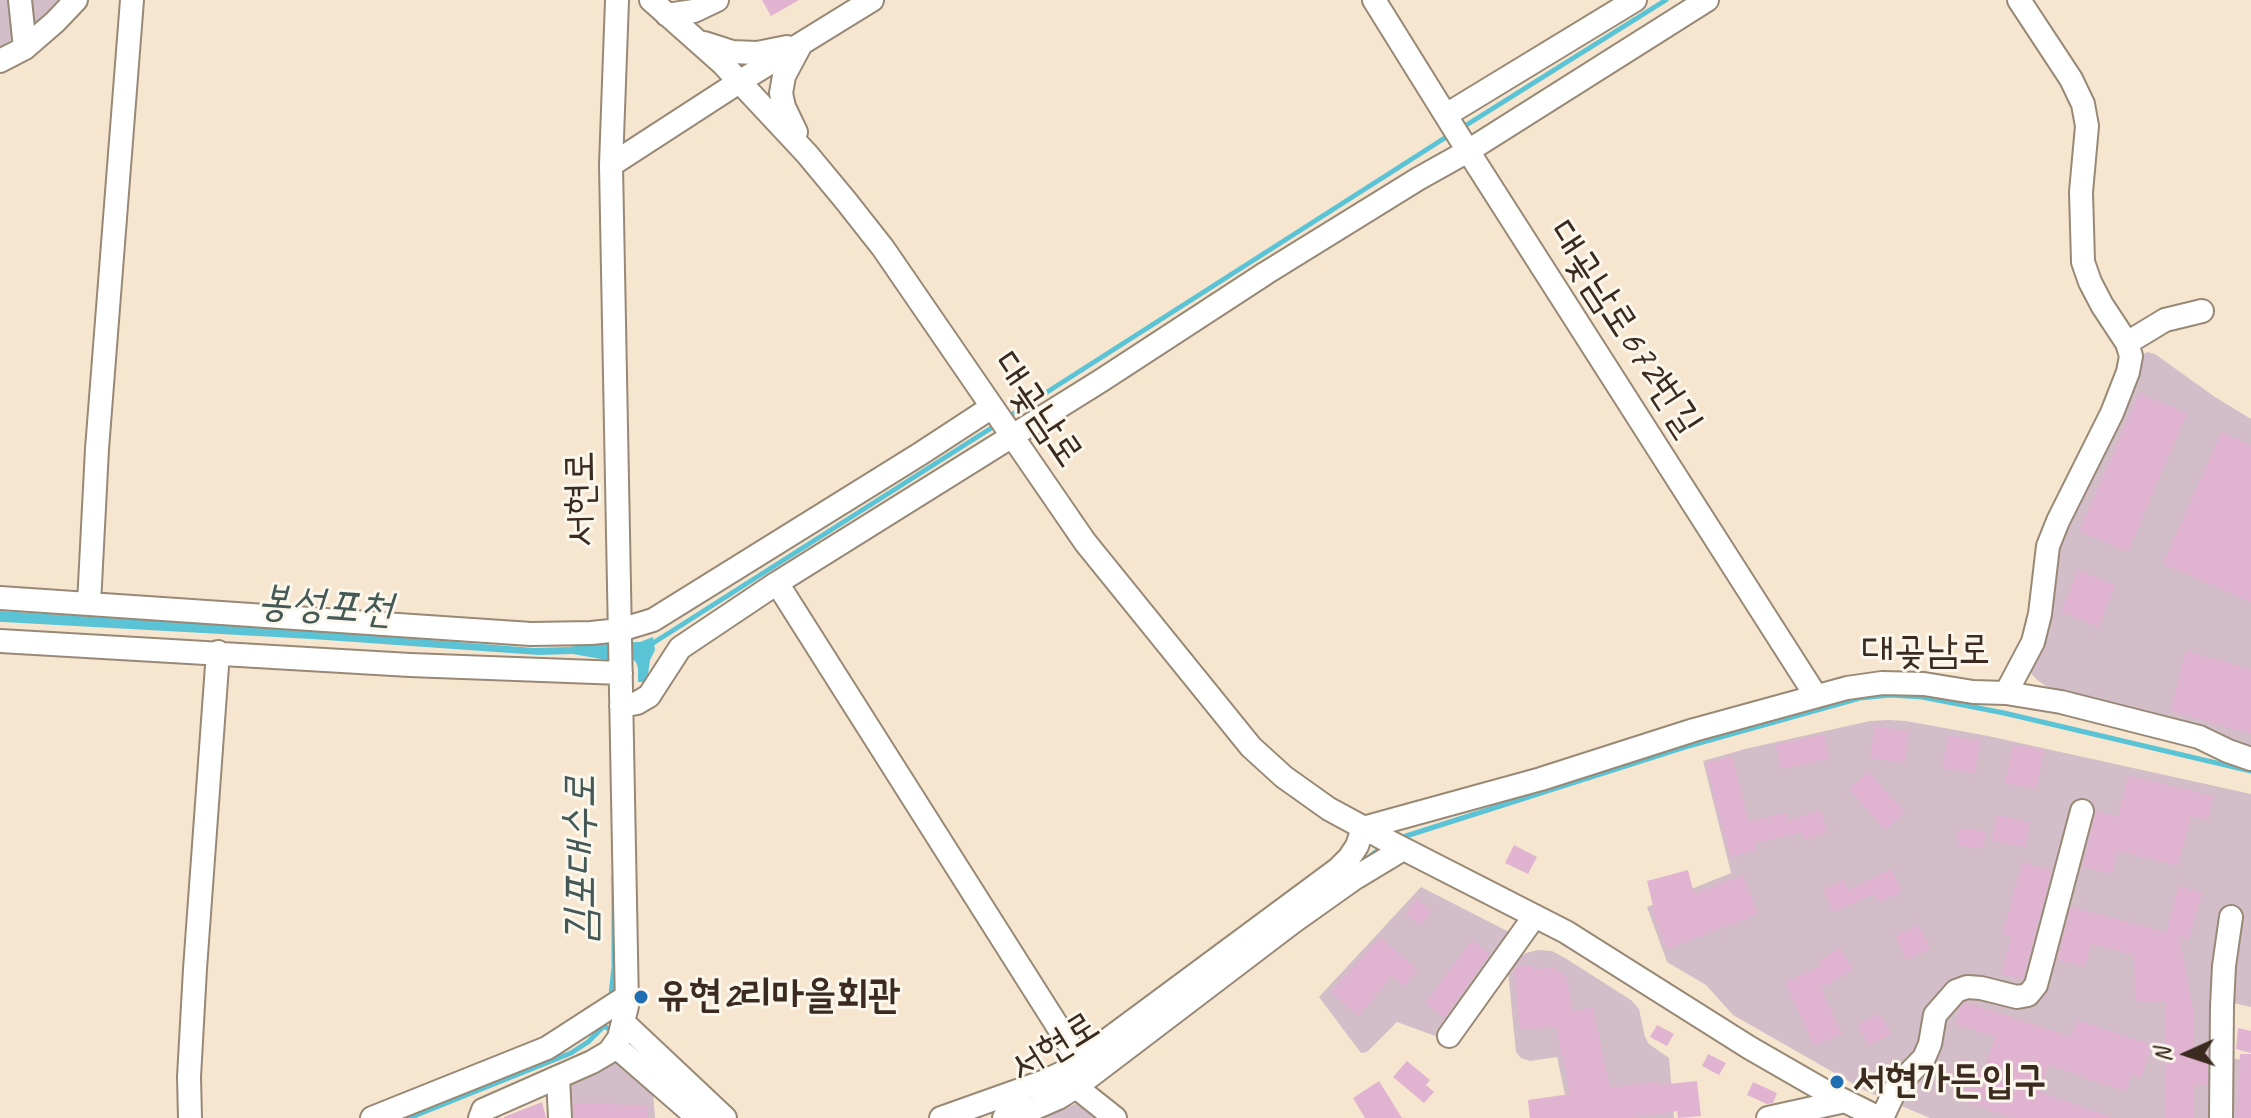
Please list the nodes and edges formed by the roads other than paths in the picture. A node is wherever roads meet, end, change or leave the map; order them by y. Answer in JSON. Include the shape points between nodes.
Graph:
{"nodes":[{"id":1,"x":20,"y":0,"type":"edge"},
{"id":2,"x":76,"y":0,"type":"edge"},
{"id":3,"x":132,"y":0,"type":"edge"},
{"id":4,"x":617,"y":0,"type":"edge"},
{"id":5,"x":717,"y":0,"type":"edge"},
{"id":6,"x":872,"y":0,"type":"edge"},
{"id":7,"x":1374,"y":0,"type":"edge"},
{"id":8,"x":1635,"y":0,"type":"edge"},
{"id":9,"x":1707,"y":0,"type":"edge"},
{"id":10,"x":2019,"y":0,"type":"edge"},
{"id":11,"x":664,"y":5,"type":"edge"},
{"id":12,"x":695,"y":40,"type":"junction"},
{"id":13,"x":800,"y":45,"type":"junction"},
{"id":14,"x":25,"y":48,"type":"junction"},
{"id":15,"x":0,"y":61,"type":"edge"},
{"id":16,"x":739,"y":82,"type":"junction"},
{"id":17,"x":1448,"y":120,"type":"junction"},
{"id":18,"x":1465,"y":147,"type":"junction"},
{"id":19,"x":807,"y":154,"type":"junction"},
{"id":20,"x":611,"y":165,"type":"junction"},
{"id":21,"x":2202,"y":311,"type":"dead end"},
{"id":22,"x":2127,"y":343,"type":"junction"},
{"id":23,"x":993,"y":409,"type":"junction"},
{"id":24,"x":1009,"y":434,"type":"junction"},
{"id":25,"x":777,"y":583,"type":"junction"},
{"id":26,"x":0,"y":598,"type":"edge"},
{"id":27,"x":89,"y":604,"type":"junction"},
{"id":28,"x":620,"y":634,"type":"junction"},
{"id":29,"x":0,"y":641,"type":"edge"},
{"id":30,"x":218,"y":652,"type":"junction"},
{"id":31,"x":621,"y":673,"type":"junction"},
{"id":32,"x":2006,"y":693,"type":"junction"},
{"id":33,"x":1816,"y":696,"type":"junction"},
{"id":34,"x":621,"y":706,"type":"junction"},
{"id":35,"x":2251,"y":759,"type":"edge"},
{"id":36,"x":2082,"y":811,"type":"dead end"},
{"id":37,"x":1363,"y":828,"type":"junction"},
{"id":38,"x":1403,"y":849,"type":"junction"},
{"id":39,"x":1534,"y":917,"type":"junction"},
{"id":40,"x":2231,"y":917,"type":"dead end"},
{"id":41,"x":626,"y":997,"type":"junction"},
{"id":42,"x":623,"y":1022,"type":"junction"},
{"id":43,"x":1449,"y":1036,"type":"dead end"},
{"id":44,"x":614,"y":1045,"type":"junction"},
{"id":45,"x":1079,"y":1060,"type":"junction"},
{"id":46,"x":558,"y":1077,"type":"junction"},
{"id":47,"x":1076,"y":1087,"type":"junction"},
{"id":48,"x":1845,"y":1101,"type":"junction"},
{"id":49,"x":475,"y":1115,"type":"edge"},
{"id":50,"x":190,"y":1118,"type":"edge"},
{"id":51,"x":372,"y":1118,"type":"edge"},
{"id":52,"x":560,"y":1118,"type":"edge"},
{"id":53,"x":698,"y":1118,"type":"edge"},
{"id":54,"x":725,"y":1118,"type":"edge"},
{"id":55,"x":941,"y":1118,"type":"edge"},
{"id":56,"x":1004,"y":1118,"type":"edge"},
{"id":57,"x":1115,"y":1118,"type":"edge"},
{"id":58,"x":1768,"y":1118,"type":"edge"},
{"id":59,"x":1881,"y":1118,"type":"edge"},
{"id":60,"x":2221,"y":1118,"type":"edge"}],
"edges":[{"from":1,"to":14,"type":"street"},
{"from":2,"to":14,"type":"street"},
{"from":3,"to":27,"type":"street"},
{"from":4,"to":20,"type":"street","name":"서현로"},
{"from":5,"to":11,"type":"street","via":[[694,11]]},
{"from":6,"to":13,"type":"street"},
{"from":7,"to":17,"type":"street","name":"대곶남로672번길"},
{"from":8,"to":17,"type":"street"},
{"from":9,"to":18,"type":"street"},
{"from":10,"to":22,"type":"street","via":[[2083,104],[2083,262]]},
{"from":11,"to":12,"type":"street","name":"대곶남로"},
{"from":12,"to":13,"type":"street","via":[[732,52]]},
{"from":12,"to":16,"type":"street","name":"대곶남로"},
{"from":13,"to":16,"type":"street"},
{"from":13,"to":19,"type":"street","via":[[781,93]]},
{"from":14,"to":15,"type":"street"},
{"from":16,"to":19,"type":"street","name":"대곶남로"},
{"from":16,"to":20,"type":"street"},
{"from":17,"to":18,"type":"street","name":"대곶남로672번길"},
{"from":18,"to":24,"type":"street"},
{"from":18,"to":33,"type":"street","name":"대곶남로672번길"},
{"from":19,"to":23,"type":"street","name":"대곶남로","via":[[883,248]]},
{"from":20,"to":28,"type":"street","name":"서현로"},
{"from":21,"to":22,"type":"street","via":[[2165,320]]},
{"from":22,"to":32,"type":"street","name":"대곶남로","via":[[2128,372],[2048,546],[2033,642]]},
{"from":23,"to":24,"type":"street","name":"대곶남로"},
{"from":23,"to":28,"type":"street","via":[[653,620]]},
{"from":24,"to":25,"type":"street"},
{"from":24,"to":37,"type":"street","name":"대곶남로","via":[[1085,542],[1251,747],[1284,777]]},
{"from":25,"to":34,"type":"street","via":[[680,648],[649,696]]},
{"from":25,"to":45,"type":"street"},
{"from":26,"to":27,"type":"street"},
{"from":27,"to":28,"type":"street","via":[[531,634]]},
{"from":28,"to":31,"type":"street","name":"서현로"},
{"from":29,"to":30,"type":"street"},
{"from":30,"to":31,"type":"street"},
{"from":30,"to":50,"type":"street"},
{"from":31,"to":34,"type":"street","name":"서현로"},
{"from":32,"to":33,"type":"street","name":"대곶남로","via":[[1882,683]]},
{"from":32,"to":35,"type":"street","via":[[2199,737]]},
{"from":33,"to":37,"type":"street","name":"대곶남로"},
{"from":34,"to":41,"type":"street","name":"서현로"},
{"from":36,"to":59,"type":"street","name":"대곶남로","via":[[2036,985],[2028,995],[2017,997],[1981,988],[1956,991],[1935,1015],[1924,1058],[1897,1086]]},
{"from":37,"to":38,"type":"street","name":"대곶남로"},
{"from":37,"to":45,"type":"street","via":[[1357,846],[1338,869]]},
{"from":38,"to":39,"type":"street","name":"대곶남로"},
{"from":38,"to":47,"type":"street","name":"서현로","via":[[1293,922]]},
{"from":39,"to":43,"type":"street"},
{"from":39,"to":48,"type":"street","name":"대곶남로"},
{"from":40,"to":60,"type":"street","via":[[2224,966]]},
{"from":41,"to":42,"type":"street","name":"서현로"},
{"from":41,"to":51,"type":"street","via":[[547,1048]]},
{"from":42,"to":44,"type":"street","name":"서현로"},
{"from":42,"to":54,"type":"street"},
{"from":44,"to":46,"type":"street"},
{"from":44,"to":53,"type":"street"},
{"from":45,"to":55,"type":"street","via":[[1045,1081]]},
{"from":46,"to":49,"type":"street"},
{"from":46,"to":52,"type":"street"},
{"from":47,"to":56,"type":"street","name":"서현로"},
{"from":47,"to":57,"type":"street"},
{"from":48,"to":58,"type":"street"},
{"from":48,"to":59,"type":"street","name":"대곶남로"}]}
